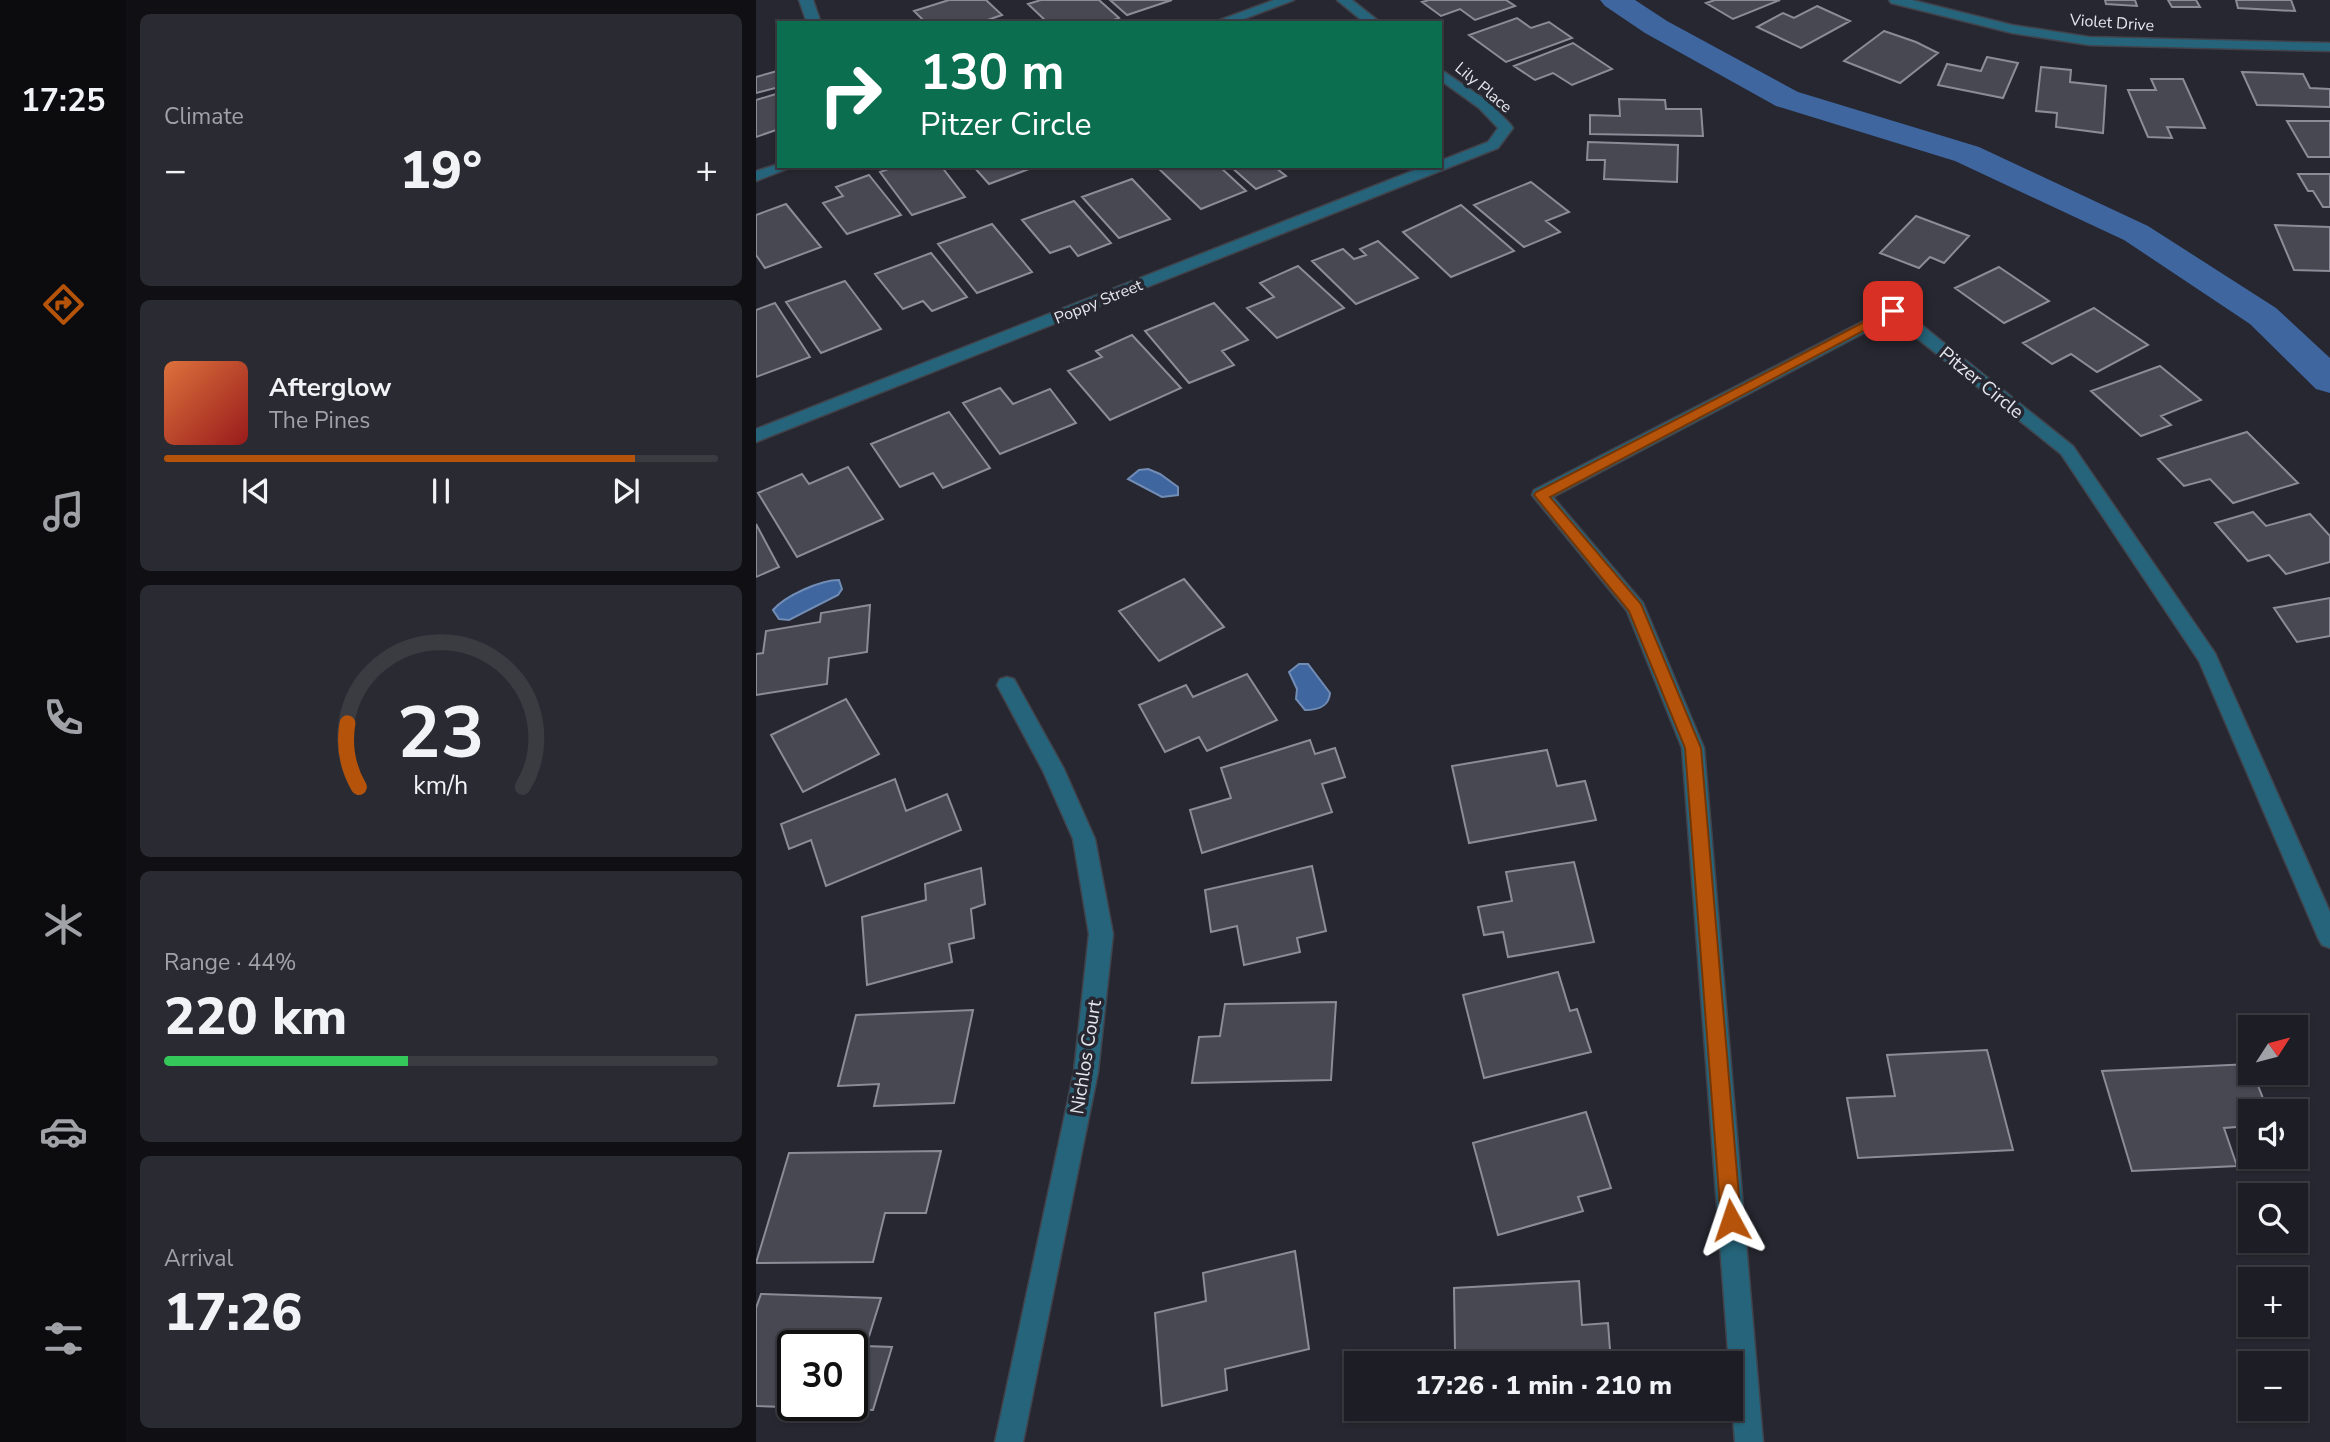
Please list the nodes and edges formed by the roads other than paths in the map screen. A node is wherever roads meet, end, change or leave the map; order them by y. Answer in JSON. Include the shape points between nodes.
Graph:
{"nodes":[{"id":1,"x":806,"y":0,"type":"edge"},
{"id":2,"x":1287,"y":0,"type":"edge"},
{"id":3,"x":1344,"y":0,"type":"edge"},
{"id":4,"x":1896,"y":0,"type":"edge"},
{"id":5,"x":813,"y":21,"type":"edge"},
{"id":6,"x":1225,"y":21,"type":"edge"},
{"id":7,"x":1371,"y":21,"type":"edge"},
{"id":8,"x":2330,"y":47,"type":"edge"},
{"id":9,"x":1442,"y":74,"type":"edge"},
{"id":10,"x":1506,"y":128,"type":"joint"},
{"id":11,"x":1442,"y":165,"type":"edge"},
{"id":12,"x":781,"y":168,"type":"edge"},
{"id":13,"x":1435,"y":168,"type":"edge"},
{"id":14,"x":756,"y":176,"type":"edge"},
{"id":15,"x":756,"y":436,"type":"edge"},
{"id":16,"x":1007,"y":685,"type":"dead end"},
{"id":17,"x":2330,"y":938,"type":"edge"},
{"id":18,"x":1009,"y":1442,"type":"edge"},
{"id":19,"x":1749,"y":1442,"type":"edge"}],
"edges":[{"from":1,"to":5,"type":"street"},
{"from":2,"to":6,"type":"street"},
{"from":3,"to":7,"type":"street"},
{"from":4,"to":8,"type":"street","name":"Violet Drive","via":[[2012,29],[2089,41]]},
{"from":9,"to":10,"type":"street","name":"Lily Place"},
{"from":10,"to":11,"type":"street","name":"Poppy Street","via":[[1493,145]]},
{"from":12,"to":14,"type":"street"},
{"from":13,"to":15,"type":"street","name":"Poppy Street"},
{"from":16,"to":18,"type":"street","name":"Nichlos Court","via":[[1053,769],[1084,839],[1101,934],[1086,1072]]},
{"from":17,"to":19,"type":"street","name":"Pitzer Circle","via":[[2208,658],[2067,450],[1893,311],[1541,495],[1636,608],[1693,748]]}]}
